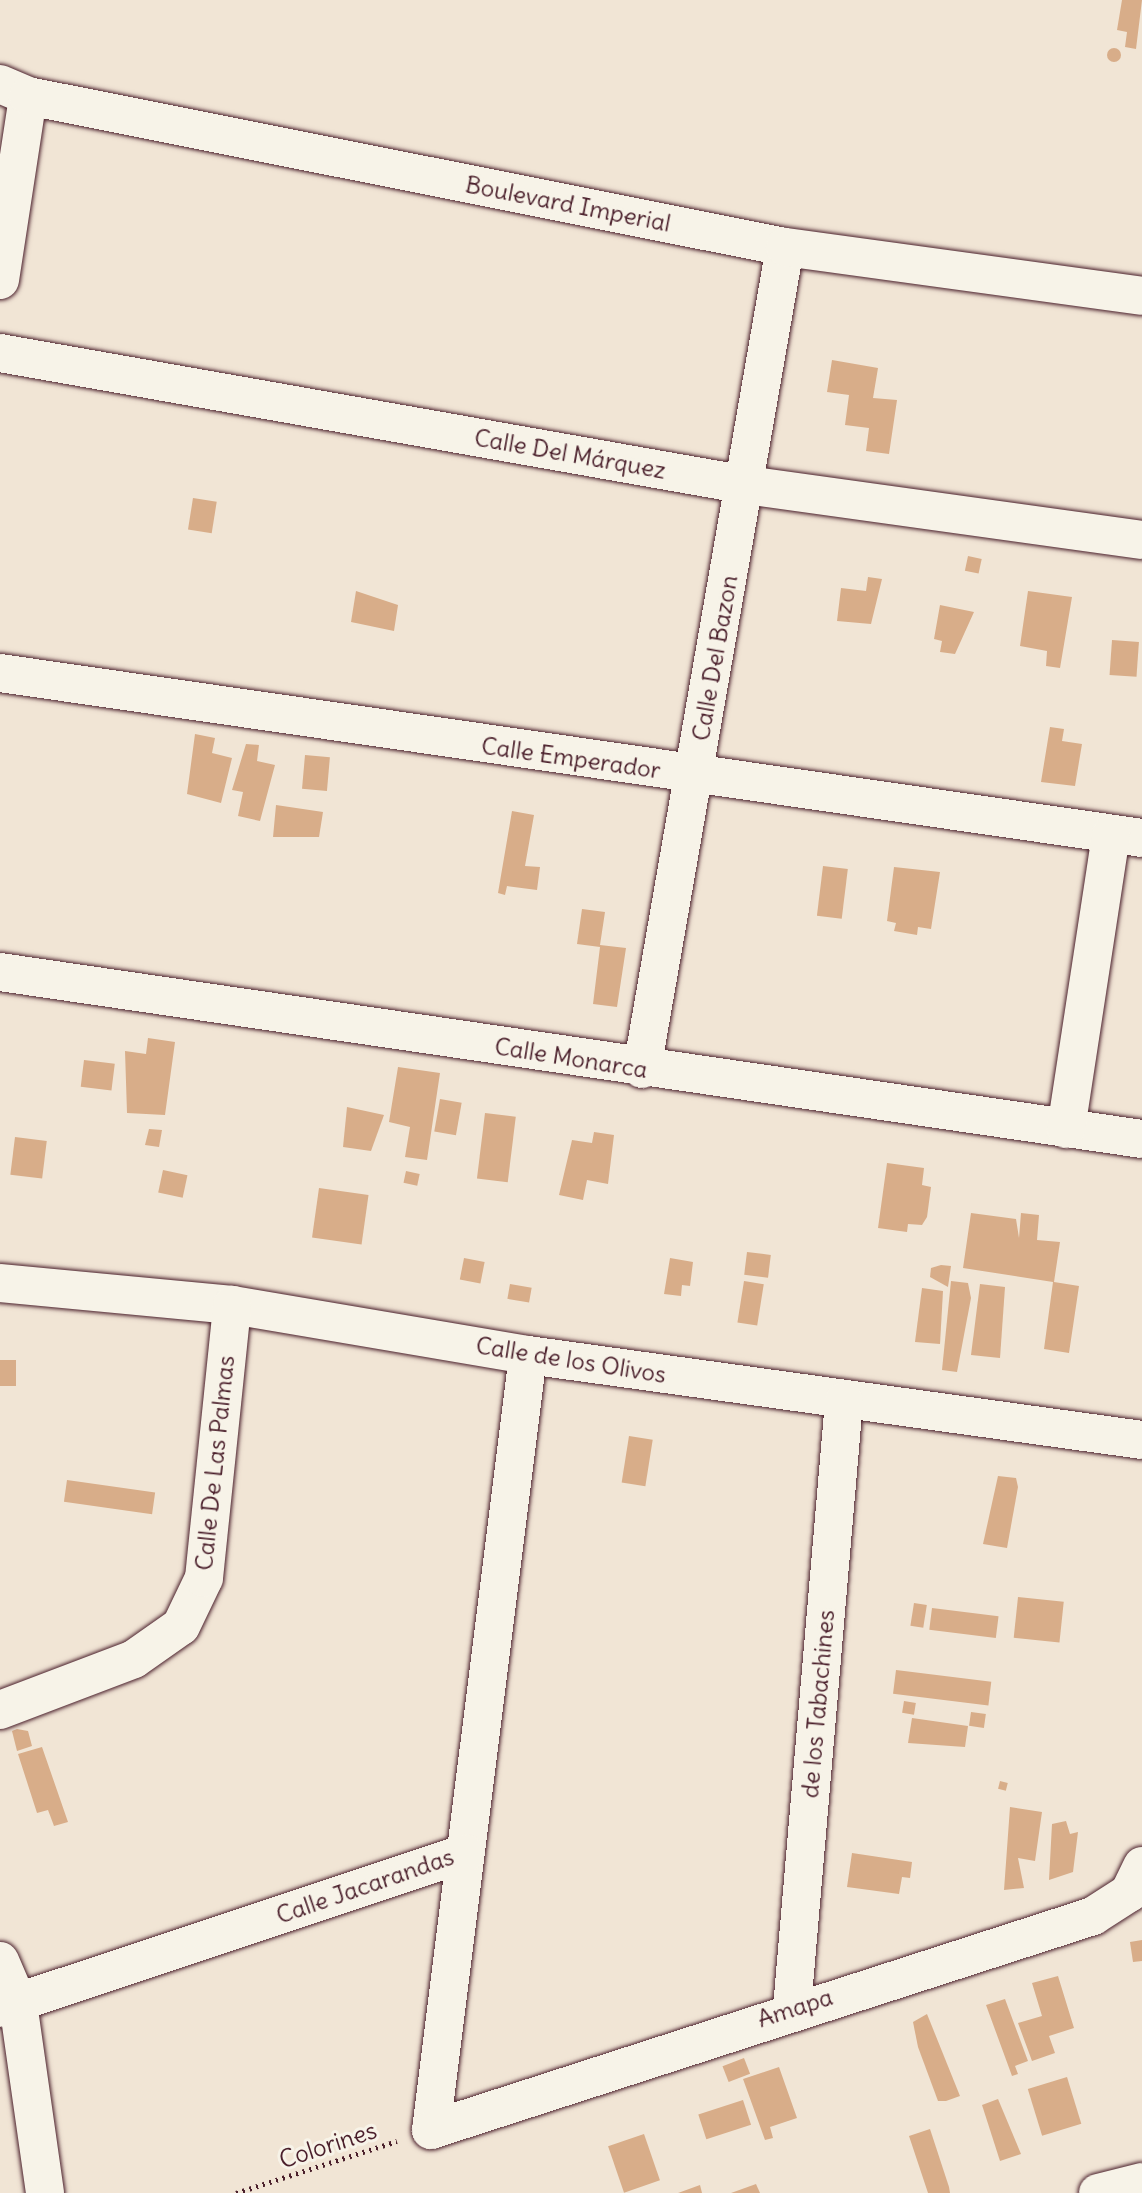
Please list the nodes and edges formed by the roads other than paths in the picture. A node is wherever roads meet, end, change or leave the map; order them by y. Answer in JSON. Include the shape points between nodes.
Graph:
{"nodes":[{"id":1,"x":14,"y":90,"type":"edge"},
{"id":2,"x":785,"y":247,"type":"junction"},
{"id":3,"x":0,"y":279,"type":"edge"},
{"id":4,"x":1142,"y":296,"type":"edge"},
{"id":5,"x":0,"y":353,"type":"edge"},
{"id":6,"x":746,"y":485,"type":"junction"},
{"id":7,"x":1142,"y":540,"type":"edge"},
{"id":8,"x":0,"y":673,"type":"edge"},
{"id":9,"x":694,"y":776,"type":"junction"},
{"id":10,"x":1127,"y":836,"type":"edge"},
{"id":11,"x":0,"y":972,"type":"edge"},
{"id":12,"x":642,"y":1069,"type":"junction"},
{"id":13,"x":1066,"y":1129,"type":"junction"},
{"id":14,"x":1142,"y":1139,"type":"edge"},
{"id":15,"x":0,"y":1283,"type":"edge"},
{"id":16,"x":232,"y":1305,"type":"junction"},
{"id":17,"x":528,"y":1355,"type":"junction"},
{"id":18,"x":844,"y":1401,"type":"junction"},
{"id":19,"x":1142,"y":1440,"type":"edge"},
{"id":20,"x":0,"y":1710,"type":"edge"},
{"id":21,"x":465,"y":1853,"type":"junction"},
{"id":22,"x":1142,"y":1866,"type":"edge"},
{"id":23,"x":0,"y":1961,"type":"edge"},
{"id":24,"x":9,"y":2006,"type":"edge"},
{"id":25,"x":792,"y":2008,"type":"junction"},
{"id":26,"x":431,"y":2130,"type":"joint"},
{"id":27,"x":1142,"y":2182,"type":"edge"},
{"id":28,"x":45,"y":2193,"type":"edge"},
{"id":29,"x":1098,"y":2193,"type":"edge"}],
"edges":[{"from":1,"to":2,"type":"street","name":"Boulevard Imperial"},
{"from":1,"to":3,"type":"street"},
{"from":2,"to":4,"type":"street","name":"Boulevard Imperial"},
{"from":2,"to":6,"type":"street","name":"Calle Del Bazon"},
{"from":5,"to":6,"type":"street","name":"Calle Del Márquez"},
{"from":6,"to":7,"type":"street","name":"Calle Del Márquez"},
{"from":6,"to":9,"type":"street","name":"Calle Del Bazon"},
{"from":8,"to":9,"type":"street","name":"Calle Emperador"},
{"from":9,"to":10,"type":"street","name":"Calle Emperador"},
{"from":9,"to":12,"type":"street","name":"Calle Del Bazon"},
{"from":10,"to":13,"type":"street"},
{"from":11,"to":12,"type":"street","name":"Calle Monarca"},
{"from":12,"to":13,"type":"street","name":"Calle Monarca"},
{"from":13,"to":14,"type":"street","name":"Calle Monarca"},
{"from":15,"to":16,"type":"street","name":"Calle de los Olivos"},
{"from":16,"to":17,"type":"street","name":"Calle de los Olivos"},
{"from":16,"to":20,"type":"street","name":"Calle De Las Palmas","via":[[204,1578],[181,1626],[134,1659]]},
{"from":17,"to":18,"type":"street","name":"Calle de los Olivos"},
{"from":17,"to":21,"type":"street"},
{"from":18,"to":19,"type":"street","name":"Calle de los Olivos"},
{"from":18,"to":25,"type":"street","name":"de los Tabachines"},
{"from":21,"to":24,"type":"street","name":"Calle Jacarandas"},
{"from":21,"to":26,"type":"street","name":"Calle Jacarandas"},
{"from":22,"to":25,"type":"street","name":"Amapa","via":[[1129,1893],[1093,1916]]},
{"from":23,"to":24,"type":"street"},
{"from":24,"to":28,"type":"street"},
{"from":25,"to":26,"type":"street","name":"Amapa"},
{"from":27,"to":29,"type":"street"}]}
